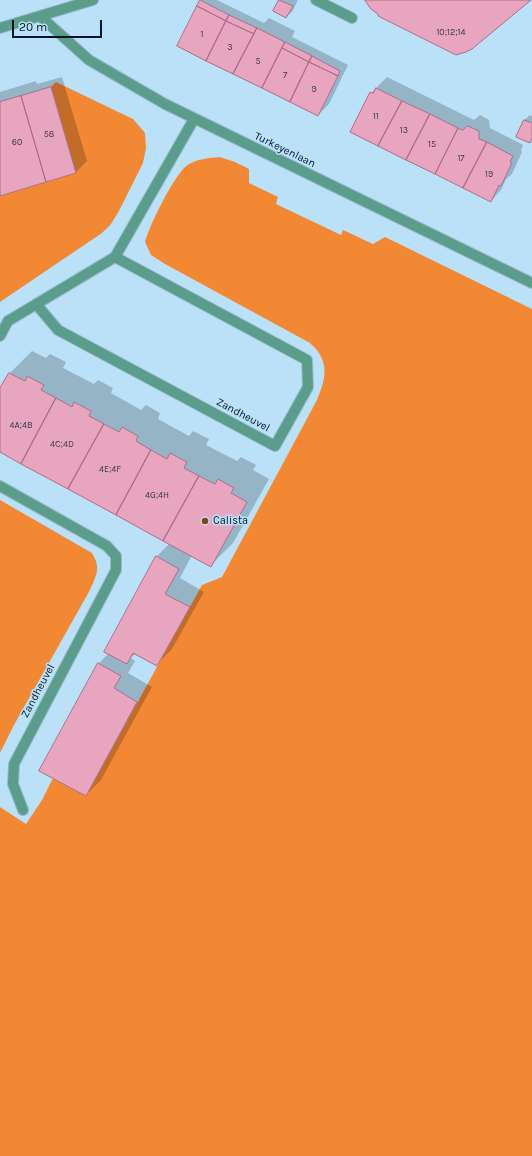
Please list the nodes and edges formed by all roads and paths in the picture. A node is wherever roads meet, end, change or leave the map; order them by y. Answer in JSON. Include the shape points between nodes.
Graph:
{"nodes":[{"id":1,"x":93,"y":0,"type":"edge"},
{"id":2,"x":316,"y":0,"type":"edge"},
{"id":3,"x":41,"y":17,"type":"junction"},
{"id":4,"x":352,"y":18,"type":"dead end"},
{"id":5,"x":0,"y":28,"type":"edge"},
{"id":6,"x":194,"y":119,"type":"junction"},
{"id":7,"x":115,"y":257,"type":"junction"},
{"id":8,"x":532,"y":283,"type":"edge"},
{"id":9,"x":36,"y":304,"type":"junction"},
{"id":10,"x":0,"y":336,"type":"edge"},
{"id":11,"x":0,"y":486,"type":"edge"},
{"id":12,"x":23,"y":810,"type":"dead end"}],
"edges":[{"from":1,"to":3,"type":"street"},
{"from":2,"to":4,"type":"street"},
{"from":3,"to":5,"type":"street"},
{"from":3,"to":6,"type":"street","name":"Turkeyenlaan","via":[[89,60]]},
{"from":6,"to":7,"type":"street"},
{"from":6,"to":8,"type":"street","name":"Turkeyenlaan"},
{"from":7,"to":9,"type":"street"},
{"from":7,"to":9,"type":"street","name":"Zandheuvel","via":[[307,360],[308,387],[275,446],[58,330]]},
{"from":9,"to":10,"type":"street","via":[[8,321]]},
{"from":11,"to":12,"type":"street","name":"Zandheuvel","via":[[107,546],[116,556],[116,570],[14,764],[13,784]]}]}
